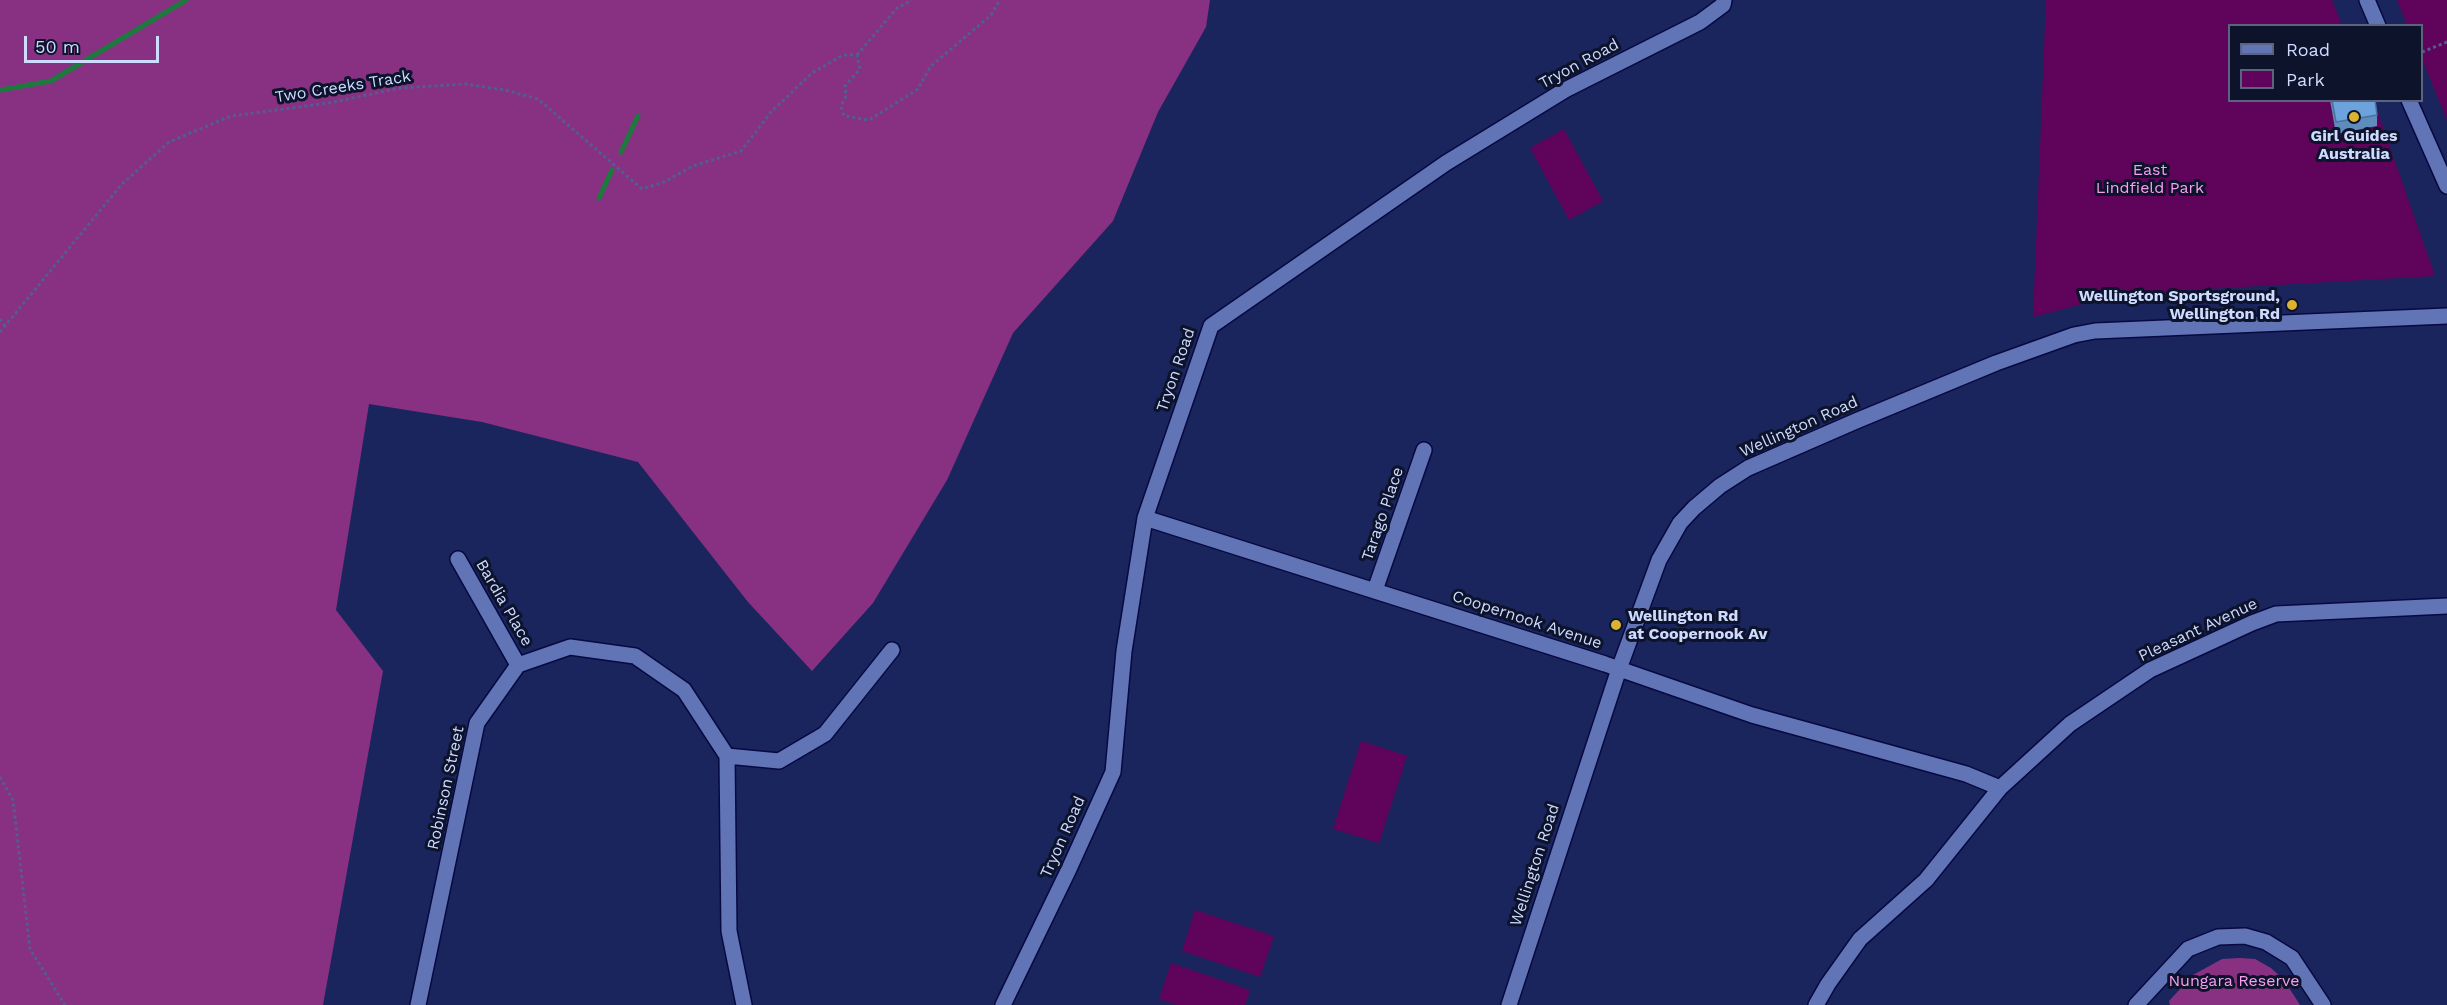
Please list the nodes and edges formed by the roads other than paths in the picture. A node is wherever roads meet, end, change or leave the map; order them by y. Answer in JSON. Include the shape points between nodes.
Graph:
{"nodes":[{"id":1,"x":1724,"y":0,"type":"edge"},
{"id":2,"x":2367,"y":0,"type":"edge"},
{"id":3,"x":2377,"y":24,"type":"edge"},
{"id":4,"x":2410,"y":102,"type":"edge"},
{"id":5,"x":2447,"y":186,"type":"edge"},
{"id":6,"x":2447,"y":316,"type":"edge"},
{"id":7,"x":1424,"y":450,"type":"dead end"},
{"id":8,"x":1145,"y":518,"type":"junction"},
{"id":9,"x":458,"y":560,"type":"dead end"},
{"id":10,"x":1375,"y":590,"type":"junction"},
{"id":11,"x":2447,"y":606,"type":"edge"},
{"id":12,"x":892,"y":650,"type":"dead end"},
{"id":13,"x":518,"y":665,"type":"junction"},
{"id":14,"x":1619,"y":669,"type":"junction"},
{"id":15,"x":727,"y":756,"type":"junction"},
{"id":16,"x":2001,"y":788,"type":"junction"},
{"id":17,"x":418,"y":1005,"type":"edge"},
{"id":18,"x":743,"y":1005,"type":"edge"},
{"id":19,"x":1003,"y":1005,"type":"edge"},
{"id":20,"x":1509,"y":1005,"type":"edge"},
{"id":21,"x":1816,"y":1005,"type":"edge"},
{"id":22,"x":2136,"y":1005,"type":"edge"},
{"id":23,"x":2323,"y":1005,"type":"edge"}],
"edges":[{"from":1,"to":8,"type":"street","name":"Tryon Road","via":[[1723,5],[1700,22],[1565,90],[1446,163],[1211,326]]},
{"from":2,"to":3,"type":"street"},
{"from":4,"to":5,"type":"street"},
{"from":6,"to":14,"type":"street","name":"Wellington Road","via":[[2094,331],[2051,342],[1856,421],[1748,468],[1694,508],[1668,541],[1659,560]]},
{"from":7,"to":10,"type":"street","name":"Tarago Place"},
{"from":8,"to":10,"type":"street","name":"Coopernook Avenue"},
{"from":8,"to":19,"type":"street","name":"Tryon Road","via":[[1124,651],[1113,772]]},
{"from":9,"to":13,"type":"street","name":"Bardia Place"},
{"from":10,"to":14,"type":"street","name":"Coopernook Avenue"},
{"from":11,"to":16,"type":"street","name":"Pleasant Avenue","via":[[2297,612],[2276,614],[2252,623],[2150,670],[2070,724]]},
{"from":12,"to":15,"type":"street","via":[[825,734],[779,761]]},
{"from":13,"to":15,"type":"street","via":[[570,647],[635,656],[684,690]]},
{"from":13,"to":17,"type":"street","name":"Robinson Street","via":[[477,723]]},
{"from":14,"to":16,"type":"street","name":"Coopernook Avenue","via":[[1752,714],[1966,774]]},
{"from":14,"to":20,"type":"street","name":"Wellington Road"},
{"from":15,"to":18,"type":"street","via":[[729,932]]},
{"from":16,"to":21,"type":"street","name":"Pleasant Avenue","via":[[1926,880],[1860,939]]},
{"from":22,"to":23,"type":"street","via":[[2188,949],[2218,937],[2246,936],[2266,942],[2292,958]]}]}
